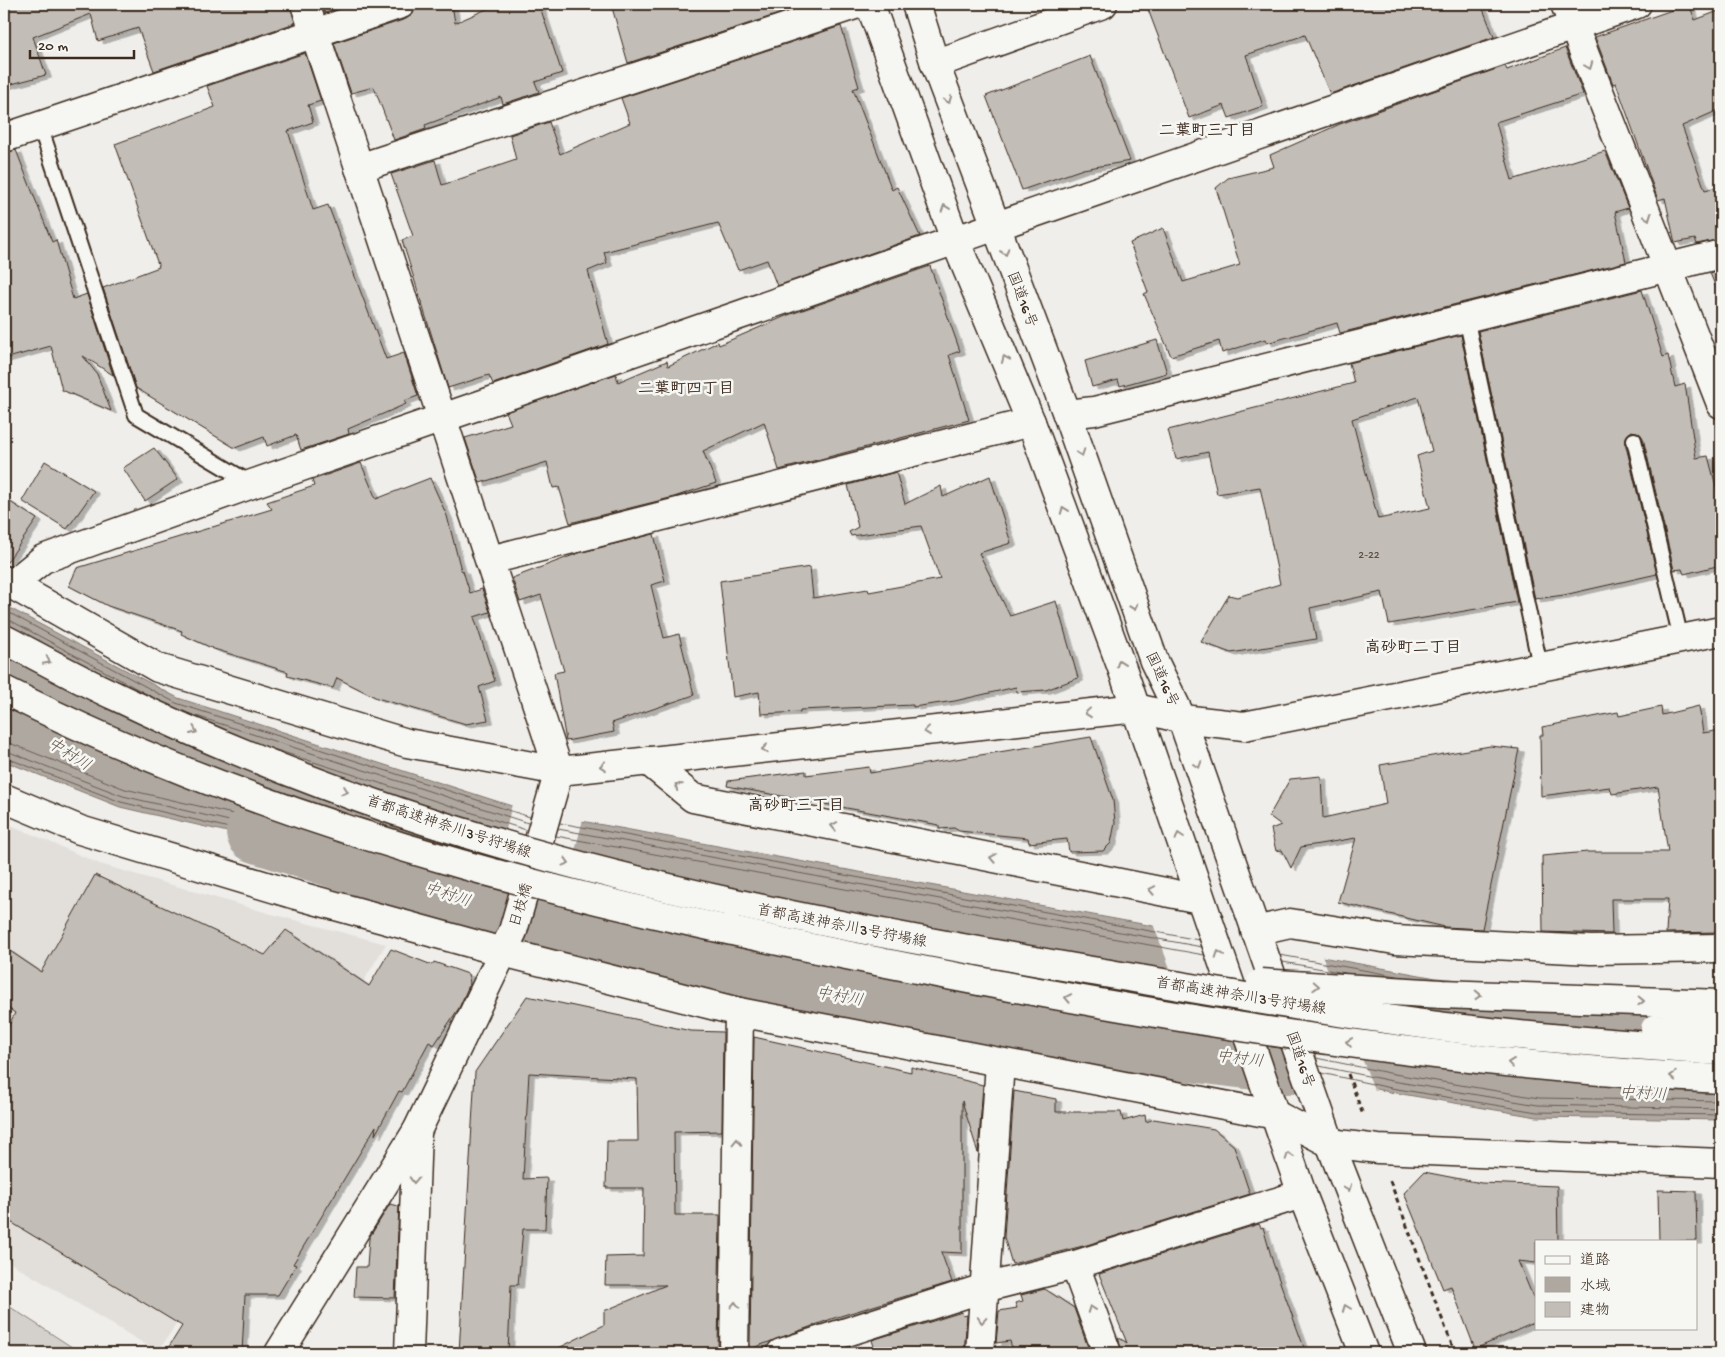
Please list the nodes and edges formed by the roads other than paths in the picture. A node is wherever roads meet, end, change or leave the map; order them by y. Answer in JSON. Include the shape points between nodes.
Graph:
{"nodes":[{"id":1,"x":304,"y":4,"type":"edge"},
{"id":2,"x":401,"y":4,"type":"edge"},
{"id":3,"x":858,"y":4,"type":"edge"},
{"id":4,"x":870,"y":4,"type":"edge"},
{"id":5,"x":916,"y":4,"type":"edge"},
{"id":6,"x":1102,"y":4,"type":"edge"},
{"id":7,"x":1637,"y":4,"type":"edge"},
{"id":8,"x":1570,"y":15,"type":"edge"},
{"id":9,"x":314,"y":33,"type":"junction"},
{"id":10,"x":935,"y":64,"type":"junction"},
{"id":11,"x":40,"y":126,"type":"junction"},
{"id":12,"x":4,"y":138,"type":"edge"},
{"id":13,"x":359,"y":168,"type":"junction"},
{"id":14,"x":996,"y":226,"type":"junction"},
{"id":15,"x":955,"y":240,"type":"junction"},
{"id":16,"x":1721,"y":254,"type":"edge"},
{"id":17,"x":1667,"y":267,"type":"junction"},
{"id":18,"x":1466,"y":318,"type":"junction"},
{"id":19,"x":1721,"y":404,"type":"edge"},
{"id":20,"x":1067,"y":414,"type":"junction"},
{"id":21,"x":442,"y":416,"type":"junction"},
{"id":22,"x":1032,"y":422,"type":"junction"},
{"id":23,"x":1634,"y":440,"type":"dead end"},
{"id":24,"x":252,"y":484,"type":"junction"},
{"id":25,"x":490,"y":560,"type":"junction"},
{"id":26,"x":8,"y":582,"type":"edge"},
{"id":27,"x":1721,"y":631,"type":"edge"},
{"id":28,"x":4,"y":639,"type":"edge"},
{"id":29,"x":1681,"y":639,"type":"junction"},
{"id":30,"x":1540,"y":666,"type":"junction"},
{"id":31,"x":4,"y":690,"type":"edge"},
{"id":32,"x":1137,"y":708,"type":"junction"},
{"id":33,"x":1182,"y":719,"type":"junction"},
{"id":34,"x":648,"y":761,"type":"junction"},
{"id":35,"x":556,"y":784,"type":"junction"},
{"id":36,"x":4,"y":798,"type":"edge"},
{"id":37,"x":1200,"y":899,"type":"junction"},
{"id":38,"x":1255,"y":931,"type":"junction"},
{"id":39,"x":508,"y":942,"type":"junction"},
{"id":40,"x":1721,"y":948,"type":"edge"},
{"id":41,"x":1110,"y":974,"type":"junction"},
{"id":42,"x":1721,"y":1004,"type":"edge"},
{"id":43,"x":1104,"y":1005,"type":"junction"},
{"id":44,"x":739,"y":1012,"type":"junction"},
{"id":45,"x":1721,"y":1030,"type":"edge"},
{"id":46,"x":1721,"y":1051,"type":"edge"},
{"id":47,"x":1000,"y":1063,"type":"junction"},
{"id":48,"x":1721,"y":1079,"type":"edge"},
{"id":49,"x":1276,"y":1116,"type":"junction"},
{"id":50,"x":418,"y":1131,"type":"junction"},
{"id":51,"x":1330,"y":1142,"type":"junction"},
{"id":52,"x":1721,"y":1163,"type":"edge"},
{"id":53,"x":1302,"y":1194,"type":"junction"},
{"id":54,"x":1075,"y":1265,"type":"junction"},
{"id":55,"x":984,"y":1288,"type":"junction"},
{"id":56,"x":279,"y":1353,"type":"edge"},
{"id":57,"x":409,"y":1353,"type":"edge"},
{"id":58,"x":734,"y":1353,"type":"edge"},
{"id":59,"x":780,"y":1353,"type":"edge"},
{"id":60,"x":980,"y":1353,"type":"edge"},
{"id":61,"x":1107,"y":1353,"type":"edge"},
{"id":62,"x":1364,"y":1353,"type":"edge"},
{"id":63,"x":1412,"y":1353,"type":"edge"}],
"edges":[{"from":1,"to":9,"type":"main road"},
{"from":2,"to":9,"type":"main road"},
{"from":3,"to":13,"type":"main road"},
{"from":15,"to":4,"type":"main road","one_way":true},
{"from":5,"to":10,"type":"main road","name":"国道16号"},
{"from":6,"to":10,"type":"main road"},
{"from":7,"to":8,"type":"main road"},
{"from":8,"to":14,"type":"main road"},
{"from":8,"to":17,"type":"main road","one_way":true},
{"from":9,"to":11,"type":"main road"},
{"from":9,"to":13,"type":"main road"},
{"from":10,"to":14,"type":"main road","name":"国道16号","one_way":true},
{"from":11,"to":12,"type":"main road"},
{"from":11,"to":24,"type":"lane","via":[[136,415]]},
{"from":13,"to":21,"type":"main road"},
{"from":14,"to":15,"type":"main road"},
{"from":14,"to":20,"type":"main road","name":"国道16号","one_way":true},
{"from":15,"to":21,"type":"main road"},
{"from":22,"to":15,"type":"main road","one_way":true},
{"from":16,"to":17,"type":"main road"},
{"from":17,"to":18,"type":"main road"},
{"from":17,"to":19,"type":"main road"},
{"from":18,"to":20,"type":"main road","via":[[1094,411]]},
{"from":18,"to":30,"type":"lane"},
{"from":20,"to":33,"type":"main road","name":"国道16号","one_way":true,"via":[[1154,661]]},
{"from":21,"to":24,"type":"main road"},
{"from":21,"to":25,"type":"main road"},
{"from":22,"to":25,"type":"main road"},
{"from":32,"to":22,"type":"main road","one_way":true},
{"from":23,"to":29,"type":"lane"},
{"from":24,"to":26,"type":"main road","via":[[43,559]]},
{"from":25,"to":35,"type":"main road"},
{"from":26,"to":35,"type":"main road","via":[[158,668]]},
{"from":27,"to":29,"type":"main road"},
{"from":28,"to":41,"type":"main road","name":"首都高速神奈川3号狩場線","one_way":true,"bridge":true,"via":[[114,696],[261,760],[394,810],[514,848],[768,910]]},
{"from":29,"to":30,"type":"main road"},
{"from":30,"to":33,"type":"main road","via":[[1244,726]]},
{"from":43,"to":31,"type":"main road","name":"首都高速神奈川3号狩場線","one_way":true,"bridge":true,"via":[[680,920],[463,864],[328,823],[216,784]]},
{"from":32,"to":33,"type":"main road"},
{"from":32,"to":34,"type":"main road","one_way":true},
{"from":37,"to":32,"type":"main road","one_way":true},
{"from":33,"to":38,"type":"main road","name":"国道16号","one_way":true},
{"from":34,"to":35,"type":"main road","one_way":true},
{"from":37,"to":34,"type":"main road","one_way":true,"via":[[693,798]]},
{"from":35,"to":39,"type":"main road","name":"日枝橋","bridge":true},
{"from":36,"to":39,"type":"main road","via":[[80,830],[296,895]]},
{"from":49,"to":37,"type":"main road","one_way":true,"bridge":true},
{"from":38,"to":40,"type":"main road","via":[[1290,923],[1395,940],[1591,950]]},
{"from":38,"to":51,"type":"main road","name":"国道16号","bridge":true},
{"from":39,"to":44,"type":"main road"},
{"from":39,"to":50,"type":"main road","name":"日枝橋"},
{"from":41,"to":42,"type":"main road","one_way":true,"bridge":true,"via":[[1442,994]]},
{"from":41,"to":46,"type":"main road","name":"首都高速神奈川3号狩場線","bridge":true,"via":[[1444,1027],[1615,1045]]},
{"from":43,"to":45,"type":"main road","bridge":true,"via":[[1371,1019]]},
{"from":48,"to":43,"type":"main road","name":"首都高速神奈川3号狩場線","one_way":true,"bridge":true,"via":[[1530,1065],[1386,1048]]},
{"from":44,"to":47,"type":"main road"},
{"from":58,"to":44,"type":"main road","one_way":true},
{"from":47,"to":49,"type":"main road"},
{"from":47,"to":55,"type":"main road"},
{"from":49,"to":51,"type":"main road"},
{"from":53,"to":49,"type":"main road","one_way":true},
{"from":50,"to":56,"type":"main road","name":"日枝橋"},
{"from":50,"to":57,"type":"main road","one_way":true},
{"from":51,"to":52,"type":"main road","via":[[1378,1149]]},
{"from":51,"to":63,"type":"main road","name":"国道16号","one_way":true},
{"from":53,"to":54,"type":"main road"},
{"from":62,"to":53,"type":"main road","one_way":true},
{"from":54,"to":55,"type":"main road"},
{"from":61,"to":54,"type":"main road","one_way":true},
{"from":55,"to":59,"type":"main road"},
{"from":55,"to":60,"type":"main road","one_way":true}]}
